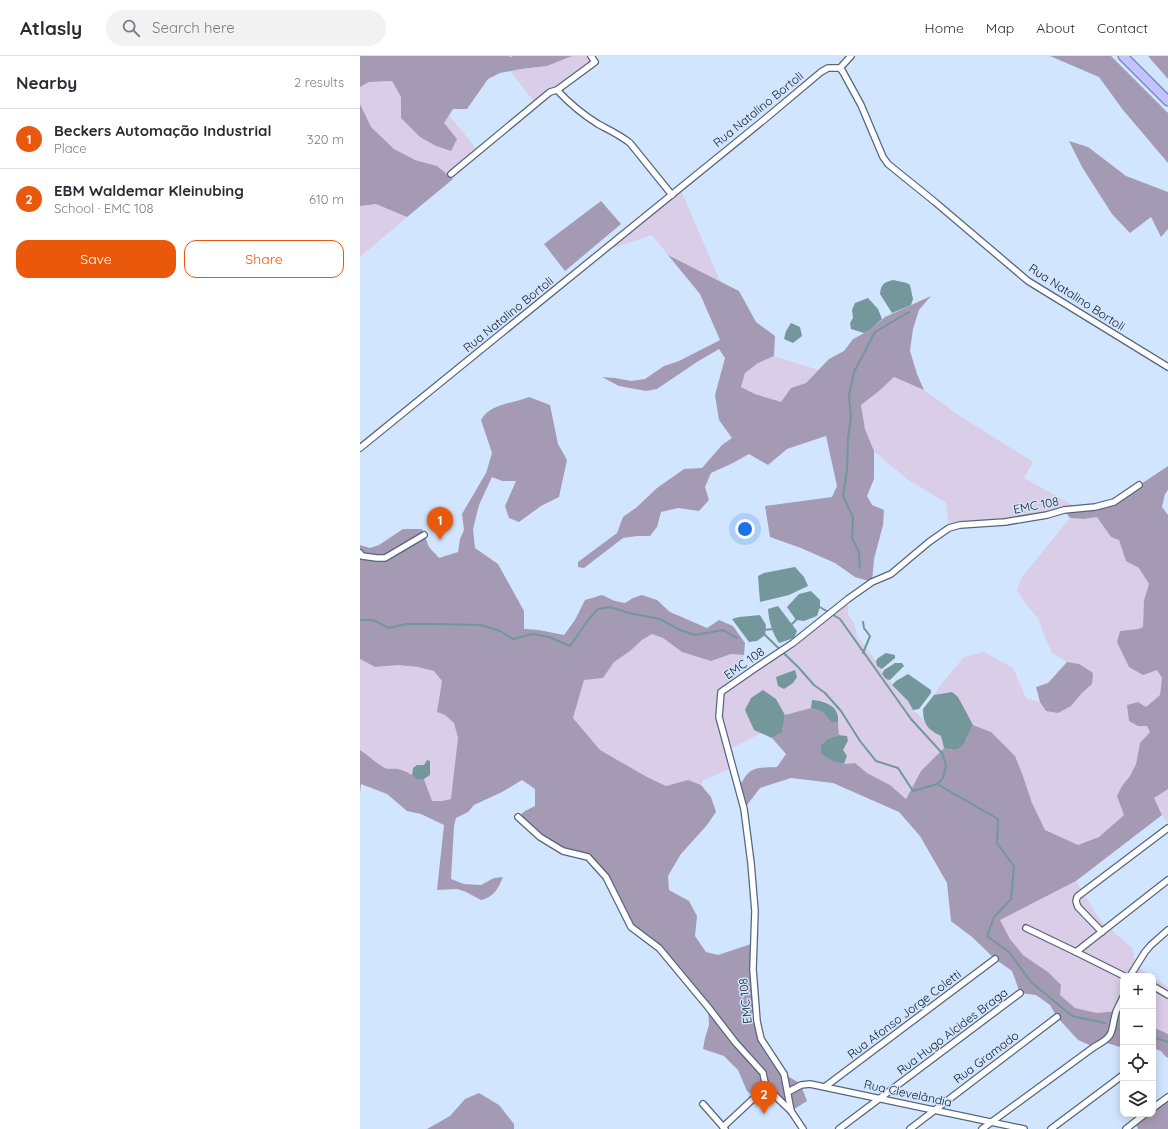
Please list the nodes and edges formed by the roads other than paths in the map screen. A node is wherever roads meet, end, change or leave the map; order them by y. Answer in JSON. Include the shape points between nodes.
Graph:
{"nodes":[{"id":1,"x":591,"y":56,"type":"edge"},
{"id":2,"x":851,"y":56,"type":"edge"},
{"id":3,"x":1123,"y":56,"type":"edge"},
{"id":4,"x":840,"y":68,"type":"junction"},
{"id":5,"x":557,"y":90,"type":"junction"},
{"id":6,"x":1168,"y":101,"type":"edge"},
{"id":7,"x":451,"y":174,"type":"dead end"},
{"id":8,"x":672,"y":195,"type":"junction"},
{"id":9,"x":1168,"y":368,"type":"edge"},
{"id":10,"x":360,"y":448,"type":"edge"},
{"id":11,"x":1139,"y":485,"type":"dead end"},
{"id":12,"x":424,"y":535,"type":"dead end"},
{"id":13,"x":360,"y":553,"type":"edge"},
{"id":14,"x":518,"y":817,"type":"dead end"},
{"id":15,"x":1168,"y":825,"type":"edge"},
{"id":16,"x":1168,"y":880,"type":"edge"},
{"id":17,"x":1026,"y":928,"type":"dead end"},
{"id":18,"x":1168,"y":930,"type":"edge"},
{"id":19,"x":1102,"y":932,"type":"junction"},
{"id":20,"x":1076,"y":952,"type":"junction"},
{"id":21,"x":995,"y":959,"type":"dead end"},
{"id":22,"x":1132,"y":973,"type":"edge"},
{"id":23,"x":1120,"y":974,"type":"edge"},
{"id":24,"x":1156,"y":988,"type":"edge"},
{"id":25,"x":1020,"y":993,"type":"dead end"},
{"id":26,"x":1168,"y":995,"type":"edge"},
{"id":27,"x":1120,"y":1004,"type":"edge"},
{"id":28,"x":1057,"y":1017,"type":"dead end"},
{"id":29,"x":1120,"y":1077,"type":"edge"},
{"id":30,"x":826,"y":1086,"type":"junction"},
{"id":31,"x":766,"y":1088,"type":"junction"},
{"id":32,"x":788,"y":1092,"type":"junction"},
{"id":33,"x":1168,"y":1097,"type":"edge"},
{"id":34,"x":881,"y":1098,"type":"junction"},
{"id":35,"x":704,"y":1104,"type":"dead end"},
{"id":36,"x":1156,"y":1106,"type":"edge"},
{"id":37,"x":935,"y":1110,"type":"junction"},
{"id":38,"x":791,"y":1111,"type":"junction"},
{"id":39,"x":1142,"y":1117,"type":"edge"},
{"id":40,"x":991,"y":1122,"type":"junction"},
{"id":41,"x":724,"y":1128,"type":"edge"},
{"id":42,"x":803,"y":1129,"type":"edge"},
{"id":43,"x":839,"y":1129,"type":"edge"},
{"id":44,"x":910,"y":1129,"type":"edge"},
{"id":45,"x":982,"y":1129,"type":"edge"},
{"id":46,"x":1024,"y":1129,"type":"edge"},
{"id":47,"x":1052,"y":1129,"type":"edge"},
{"id":48,"x":1126,"y":1129,"type":"edge"}],
"edges":[{"from":1,"to":5,"type":"street","via":[[595,62]]},
{"from":2,"to":4,"type":"street"},
{"from":3,"to":6,"type":"main road"},
{"from":4,"to":8,"type":"street","name":"Rua Natalino Bortoli","via":[[828,68],[821,72]]},
{"from":4,"to":9,"type":"street","name":"Rua Natalino Bortoli","via":[[861,105],[888,164],[1028,281]]},
{"from":5,"to":7,"type":"street","via":[[550,92]]},
{"from":5,"to":8,"type":"street","via":[[582,113],[630,143]]},
{"from":8,"to":10,"type":"street","name":"Rua Natalino Bortoli"},
{"from":11,"to":32,"type":"street","name":"EMC 108","via":[[1114,502],[1095,507],[1064,510],[1005,522],[949,528],[891,574],[872,582],[793,644],[721,692],[719,717],[744,809],[751,864],[755,912],[753,969],[757,1021],[761,1039],[784,1074]]},
{"from":12,"to":13,"type":"street","via":[[384,558],[362,556]]},
{"from":14,"to":31,"type":"street","via":[[540,837],[563,851],[588,857],[606,877],[631,928],[659,948],[763,1073]]},
{"from":15,"to":19,"type":"street","via":[[1076,899],[1078,907]]},
{"from":16,"to":19,"type":"street"},
{"from":17,"to":20,"type":"street"},
{"from":18,"to":22,"type":"street","via":[[1145,952]]},
{"from":19,"to":20,"type":"street"},
{"from":20,"to":23,"type":"street"},
{"from":21,"to":30,"type":"street","name":"Rua Afonso Jorge Coletti"},
{"from":24,"to":26,"type":"street"},
{"from":25,"to":34,"type":"street","name":"Rua Hugo Alcides Braga"},
{"from":27,"to":40,"type":"street","via":[[1112,1033],[1104,1042]]},
{"from":28,"to":37,"type":"street","name":"Rua Gramado"},
{"from":29,"to":47,"type":"street"},
{"from":30,"to":32,"type":"street","name":"Rua Clevelândia","via":[[801,1085]]},
{"from":30,"to":34,"type":"street","name":"Rua Clevelândia"},
{"from":31,"to":38,"type":"street"},
{"from":31,"to":41,"type":"street"},
{"from":32,"to":38,"type":"street","name":"EMC 108"},
{"from":33,"to":36,"type":"street"},
{"from":34,"to":37,"type":"street","name":"Rua Clevelândia"},
{"from":34,"to":43,"type":"street","name":"Rua Hugo Alcides Braga"},
{"from":35,"to":41,"type":"street"},
{"from":37,"to":40,"type":"street","name":"Rua Clevelândia"},
{"from":37,"to":44,"type":"street","name":"Rua Gramado"},
{"from":38,"to":42,"type":"street"},
{"from":39,"to":48,"type":"street"},
{"from":40,"to":45,"type":"street"},
{"from":40,"to":46,"type":"street","name":"Rua Clevelândia"}]}
